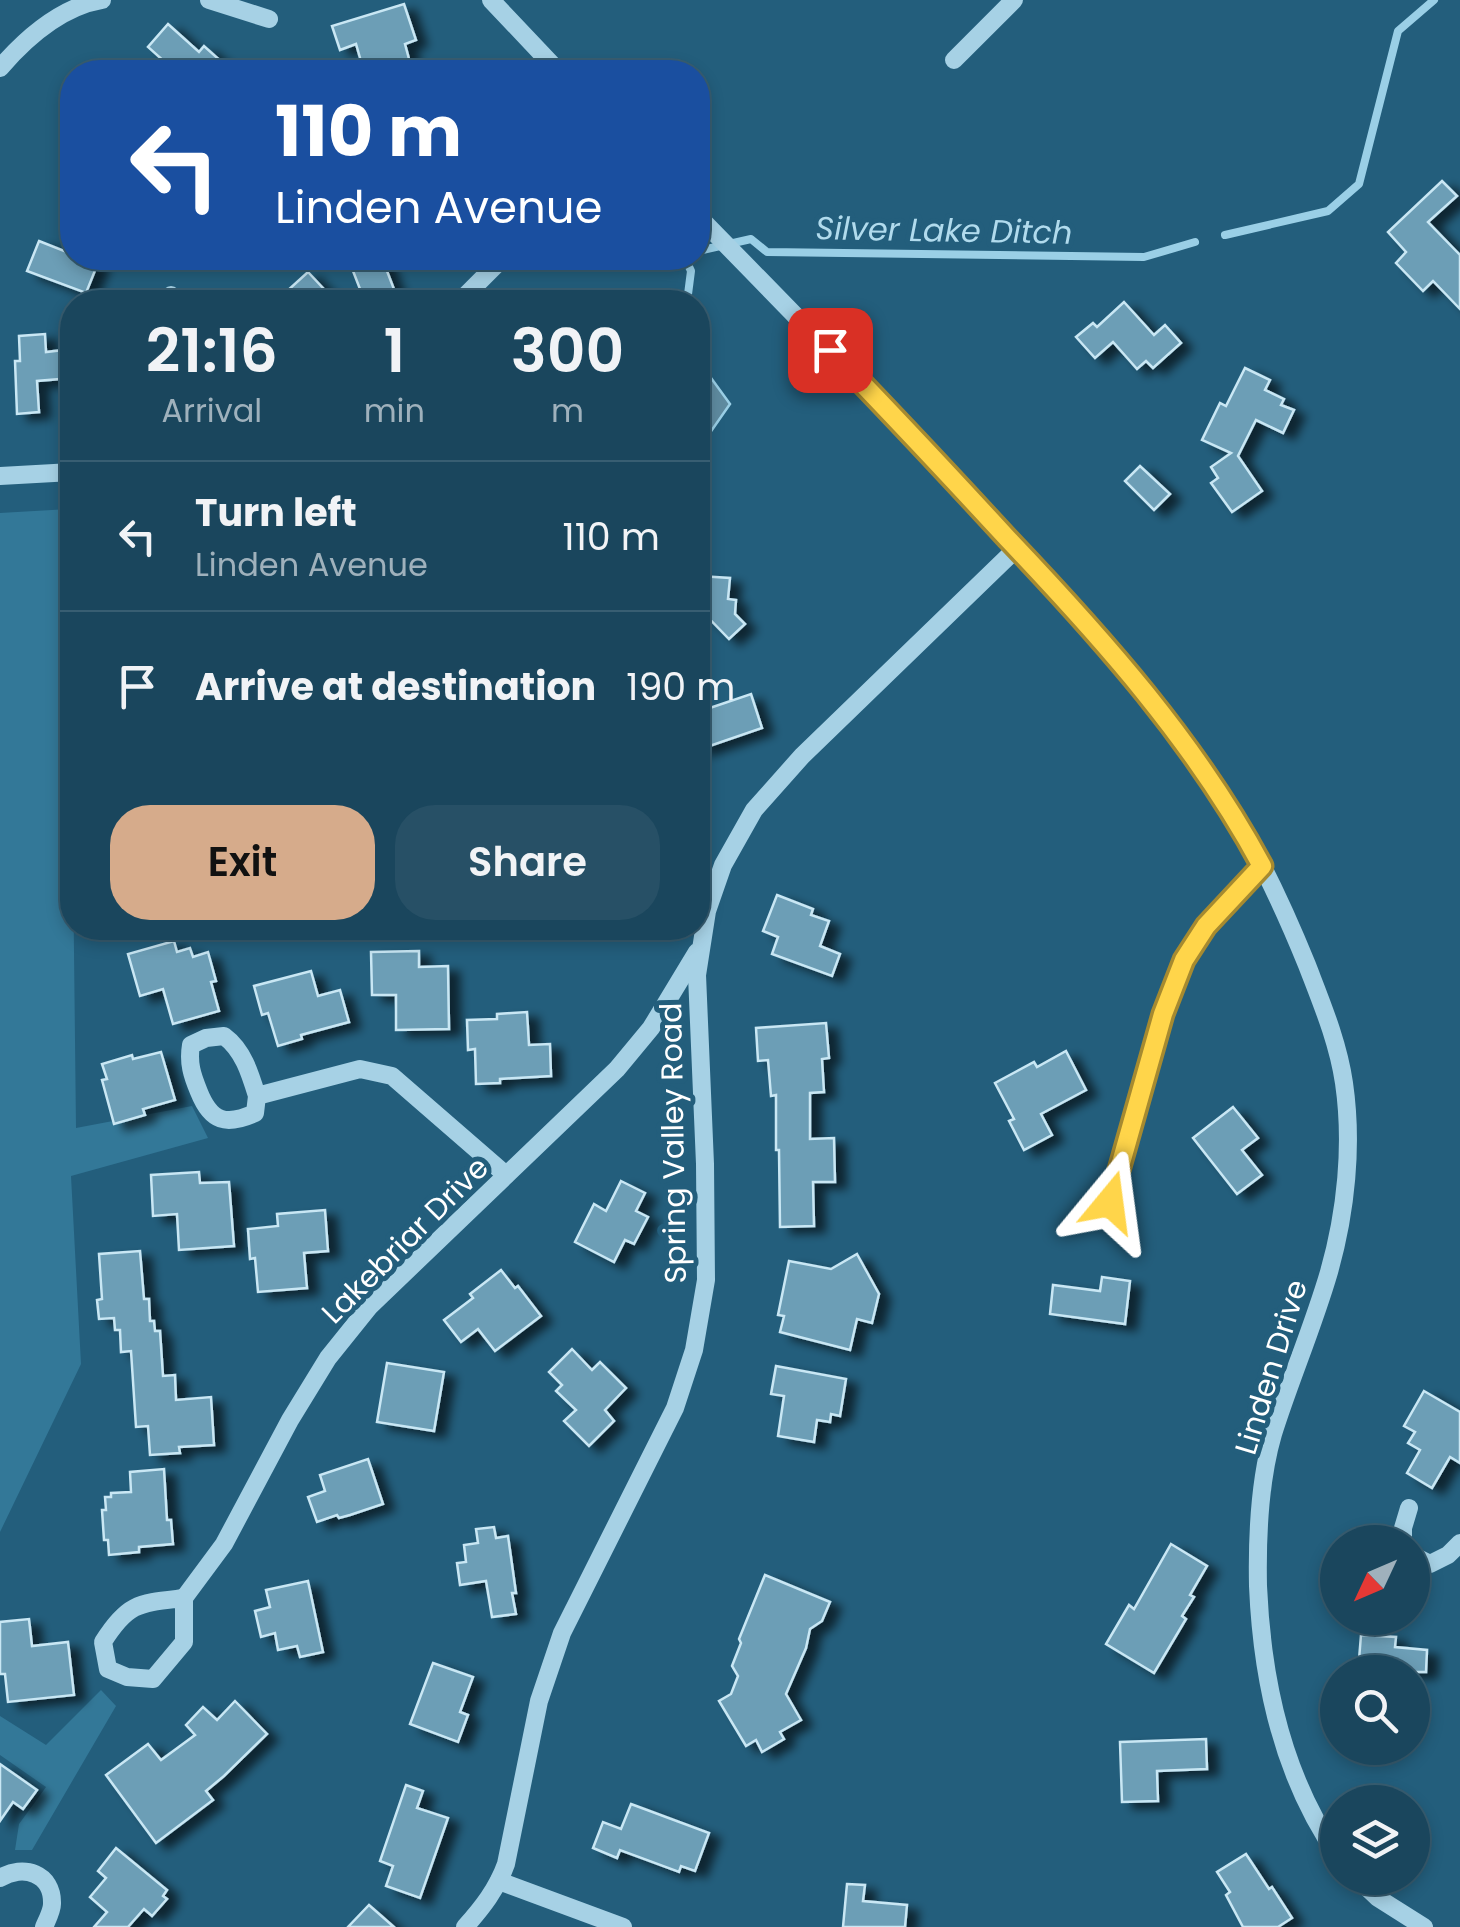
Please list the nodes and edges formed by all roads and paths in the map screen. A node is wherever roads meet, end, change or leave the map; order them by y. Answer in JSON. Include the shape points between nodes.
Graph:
{"nodes":[{"id":1,"x":209,"y":0,"type":"edge"},
{"id":2,"x":491,"y":0,"type":"edge"},
{"id":3,"x":1014,"y":0,"type":"edge"},
{"id":4,"x":92,"y":1,"type":"edge"},
{"id":5,"x":269,"y":18,"type":"dead end"},
{"id":6,"x":548,"y":60,"type":"edge"},
{"id":7,"x":954,"y":60,"type":"dead end"},
{"id":8,"x":0,"y":68,"type":"edge"},
{"id":9,"x":710,"y":228,"type":"edge"},
{"id":10,"x":491,"y":270,"type":"edge"},
{"id":11,"x":471,"y":290,"type":"edge"},
{"id":12,"x":60,"y":473,"type":"edge"},
{"id":13,"x":0,"y":476,"type":"edge"},
{"id":14,"x":1017,"y":548,"type":"junction"},
{"id":15,"x":1262,"y":866,"type":"junction"},
{"id":16,"x":710,"y":902,"type":"edge"},
{"id":17,"x":701,"y":940,"type":"edge"},
{"id":18,"x":700,"y":947,"type":"junction"},
{"id":19,"x":257,"y":1096,"type":"junction"},
{"id":20,"x":506,"y":1176,"type":"junction"},
{"id":21,"x":1110,"y":1202,"type":"dead end"},
{"id":22,"x":1409,"y":1508,"type":"dead end"},
{"id":23,"x":1404,"y":1525,"type":"edge"},
{"id":24,"x":1460,"y":1543,"type":"edge"},
{"id":25,"x":1430,"y":1564,"type":"edge"},
{"id":26,"x":184,"y":1598,"type":"junction"},
{"id":27,"x":1320,"y":1825,"type":"edge"},
{"id":28,"x":0,"y":1878,"type":"edge"},
{"id":29,"x":500,"y":1881,"type":"junction"},
{"id":30,"x":1375,"y":1895,"type":"edge"},
{"id":31,"x":44,"y":1927,"type":"edge"},
{"id":32,"x":464,"y":1927,"type":"edge"},
{"id":33,"x":623,"y":1927,"type":"edge"},
{"id":34,"x":1424,"y":1927,"type":"edge"}],
"edges":[{"from":1,"to":5,"type":"street"},
{"from":2,"to":6,"type":"street"},
{"from":3,"to":7,"type":"street"},
{"from":4,"to":8,"type":"street","via":[[52,21]]},
{"from":9,"to":14,"type":"street","name":"Linden Drive"},
{"from":10,"to":11,"type":"street"},
{"from":12,"to":13,"type":"street"},
{"from":14,"to":15,"type":"street","name":"Linden Drive","via":[[1161,712],[1213,782]]},
{"from":14,"to":16,"type":"street","name":"Spring Valley Road","via":[[754,810]]},
{"from":15,"to":21,"type":"street","via":[[1184,960]]},
{"from":15,"to":27,"type":"street","name":"Linden Drive","via":[[1330,1024],[1348,1143],[1330,1268],[1272,1439],[1257,1548],[1271,1704],[1288,1762]]},
{"from":17,"to":18,"type":"street","name":"Spring Valley Road"},
{"from":18,"to":20,"type":"street","name":"Lakebriar Drive","via":[[651,1028]]},
{"from":18,"to":29,"type":"street","name":"Spring Valley Road","via":[[706,1280],[694,1350],[675,1408],[562,1633]]},
{"from":19,"to":19,"type":"street","via":[[236,1045],[224,1036],[190,1045],[188,1062],[206,1110],[222,1120],[240,1120],[255,1112]]},
{"from":19,"to":20,"type":"street","via":[[360,1069],[392,1076]]},
{"from":20,"to":26,"type":"street","name":"Lakebriar Drive","via":[[370,1307],[328,1358],[224,1544]]},
{"from":22,"to":23,"type":"street"},
{"from":24,"to":25,"type":"street"},
{"from":26,"to":26,"type":"street","via":[[184,1642],[153,1678],[108,1669],[102,1642],[118,1616],[143,1602]]},
{"from":28,"to":31,"type":"street","via":[[34,1872],[47,1883],[52,1904]]},
{"from":29,"to":32,"type":"street","name":"Spring Valley Road"},
{"from":29,"to":33,"type":"street"},
{"from":30,"to":34,"type":"street"}]}
